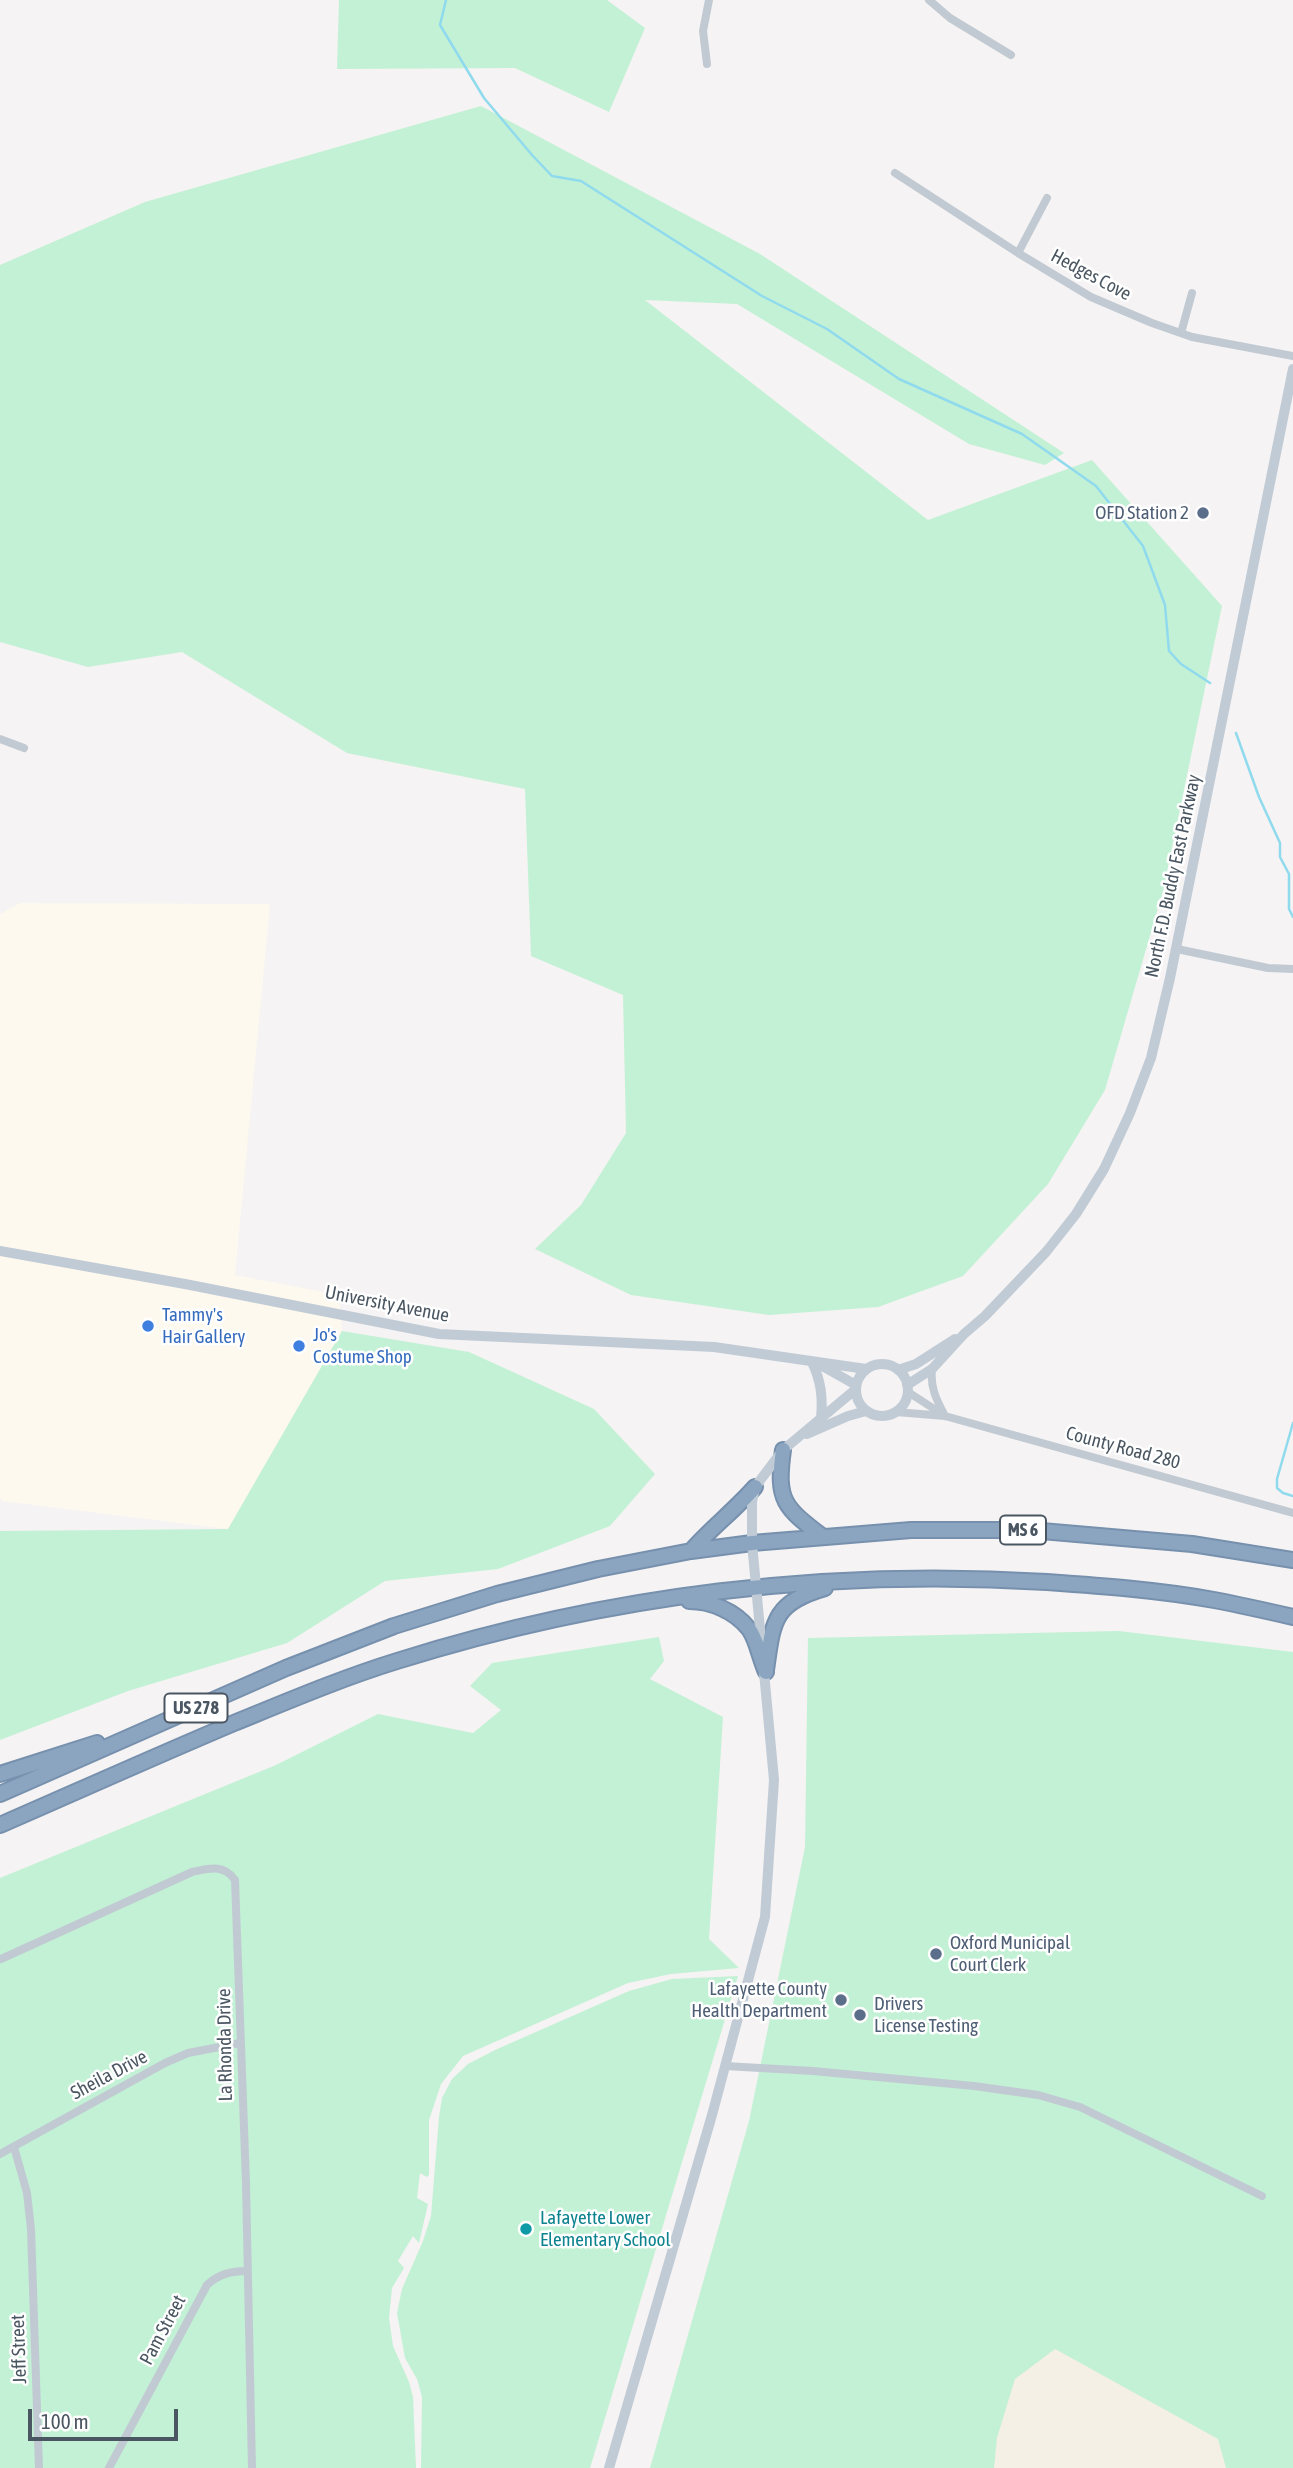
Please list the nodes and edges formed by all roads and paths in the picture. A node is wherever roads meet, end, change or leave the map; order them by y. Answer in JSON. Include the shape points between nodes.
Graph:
{"nodes":[{"id":1,"x":709,"y":0,"type":"edge"},
{"id":2,"x":929,"y":0,"type":"edge"},
{"id":3,"x":1011,"y":55,"type":"dead end"},
{"id":4,"x":707,"y":64,"type":"dead end"},
{"id":5,"x":895,"y":173,"type":"dead end"},
{"id":6,"x":1047,"y":198,"type":"dead end"},
{"id":7,"x":1018,"y":254,"type":"junction"},
{"id":8,"x":1192,"y":293,"type":"dead end"},
{"id":9,"x":1181,"y":333,"type":"junction"},
{"id":10,"x":1293,"y":356,"type":"edge"},
{"id":11,"x":1293,"y":369,"type":"edge"},
{"id":12,"x":0,"y":739,"type":"edge"},
{"id":13,"x":24,"y":748,"type":"dead end"},
{"id":14,"x":1177,"y":949,"type":"junction"},
{"id":15,"x":1293,"y":969,"type":"edge"},
{"id":16,"x":0,"y":1251,"type":"edge"},
{"id":17,"x":964,"y":1334,"type":"junction"},
{"id":18,"x":812,"y":1362,"type":"junction"},
{"id":19,"x":932,"y":1368,"type":"junction"},
{"id":20,"x":866,"y":1369,"type":"junction"},
{"id":21,"x":898,"y":1370,"type":"junction"},
{"id":22,"x":856,"y":1387,"type":"junction"},
{"id":23,"x":908,"y":1389,"type":"junction"},
{"id":24,"x":866,"y":1411,"type":"junction"},
{"id":25,"x":896,"y":1412,"type":"junction"},
{"id":26,"x":945,"y":1416,"type":"junction"},
{"id":27,"x":821,"y":1418,"type":"junction"},
{"id":28,"x":802,"y":1436,"type":"junction"},
{"id":29,"x":783,"y":1450,"type":"junction"},
{"id":30,"x":755,"y":1487,"type":"junction"},
{"id":31,"x":1293,"y":1513,"type":"edge"},
{"id":32,"x":823,"y":1537,"type":"junction"},
{"id":33,"x":752,"y":1543,"type":"junction"},
{"id":34,"x":691,"y":1551,"type":"junction"},
{"id":35,"x":1293,"y":1560,"type":"edge"},
{"id":36,"x":854,"y":1579,"type":"junction"},
{"id":37,"x":757,"y":1586,"type":"junction"},
{"id":38,"x":635,"y":1603,"type":"junction"},
{"id":39,"x":1293,"y":1617,"type":"edge"},
{"id":40,"x":766,"y":1672,"type":"junction"},
{"id":41,"x":171,"y":1718,"type":"junction"},
{"id":42,"x":0,"y":1774,"type":"edge"},
{"id":43,"x":0,"y":1794,"type":"edge"},
{"id":44,"x":0,"y":1825,"type":"edge"},
{"id":45,"x":1,"y":1959,"type":"edge"},
{"id":46,"x":240,"y":2043,"type":"junction"},
{"id":47,"x":725,"y":2066,"type":"junction"},
{"id":48,"x":14,"y":2147,"type":"junction"},
{"id":49,"x":0,"y":2154,"type":"edge"},
{"id":50,"x":1262,"y":2196,"type":"dead end"},
{"id":51,"x":247,"y":2271,"type":"junction"},
{"id":52,"x":39,"y":2468,"type":"edge"},
{"id":53,"x":108,"y":2468,"type":"edge"},
{"id":54,"x":252,"y":2468,"type":"edge"},
{"id":55,"x":609,"y":2468,"type":"edge"}],
"edges":[{"from":1,"to":4,"type":"street","via":[[704,31]]},
{"from":2,"to":3,"type":"street"},
{"from":5,"to":7,"type":"street","name":"Hedges Cove"},
{"from":6,"to":7,"type":"street"},
{"from":7,"to":9,"type":"street","name":"Hedges Cove","via":[[1091,297]]},
{"from":8,"to":9,"type":"street"},
{"from":9,"to":10,"type":"street","name":"Hedges Cove"},
{"from":11,"to":14,"type":"street","name":"North F.D. Buddy East Parkway"},
{"from":12,"to":13,"type":"street"},
{"from":14,"to":15,"type":"street"},
{"from":14,"to":17,"type":"street","name":"North F.D. Buddy East Parkway","via":[[1151,1058],[1104,1169],[1046,1252]]},
{"from":16,"to":18,"type":"street","name":"University Avenue","via":[[439,1334],[715,1347]]},
{"from":17,"to":19,"type":"street"},
{"from":17,"to":21,"type":"street"},
{"from":18,"to":20,"type":"street","name":"University Avenue"},
{"from":18,"to":22,"type":"street","name":"University Avenue"},
{"from":18,"to":27,"type":"street","via":[[821,1380]]},
{"from":19,"to":23,"type":"street"},
{"from":19,"to":26,"type":"street","via":[[930,1382]]},
{"from":20,"to":21,"type":"street","via":[[882,1364]]},
{"from":20,"to":22,"type":"street"},
{"from":21,"to":23,"type":"street"},
{"from":22,"to":24,"type":"street","via":[[856,1397]]},
{"from":22,"to":27,"type":"street"},
{"from":23,"to":25,"type":"street"},
{"from":23,"to":26,"type":"street"},
{"from":24,"to":25,"type":"street","via":[[881,1416]]},
{"from":24,"to":28,"type":"street"},
{"from":25,"to":26,"type":"street"},
{"from":26,"to":31,"type":"street","name":"County Road 280"},
{"from":27,"to":28,"type":"street"},
{"from":28,"to":29,"type":"street"},
{"from":29,"to":30,"type":"street"},
{"from":29,"to":32,"type":"highway","via":[[779,1477],[786,1505]]},
{"from":30,"to":33,"type":"street"},
{"from":30,"to":34,"type":"highway"},
{"from":32,"to":33,"type":"highway","number":"MS 6"},
{"from":32,"to":35,"type":"highway","number":"MS 6","via":[[911,1530],[1030,1530],[1192,1544]]},
{"from":33,"to":34,"type":"highway","number":"US 278"},
{"from":33,"to":37,"type":"street"},
{"from":34,"to":41,"type":"highway","number":"US 278","via":[[497,1594],[394,1626]]},
{"from":36,"to":37,"type":"highway"},
{"from":36,"to":39,"type":"highway","via":[[976,1577],[1098,1586],[1212,1600]]},
{"from":36,"to":40,"type":"highway","via":[[803,1594],[784,1607],[772,1626]]},
{"from":37,"to":38,"type":"highway","number":"US 278"},
{"from":37,"to":40,"type":"street"},
{"from":38,"to":40,"type":"highway","via":[[701,1601],[718,1605],[749,1629]]},
{"from":38,"to":44,"type":"highway","number":"US 278","via":[[499,1632],[395,1661],[301,1695]]},
{"from":40,"to":47,"type":"street","via":[[774,1780],[765,1917]]},
{"from":41,"to":42,"type":"highway"},
{"from":41,"to":43,"type":"highway","number":"US 278"},
{"from":45,"to":46,"type":"street","name":"La Rhonda Drive","via":[[187,1874],[220,1868],[235,1880]]},
{"from":46,"to":48,"type":"street","name":"Sheila Drive","via":[[188,2053],[165,2063]]},
{"from":46,"to":51,"type":"street","name":"La Rhonda Drive"},
{"from":47,"to":50,"type":"street","via":[[1038,2095],[1080,2107]]},
{"from":47,"to":55,"type":"street"},
{"from":48,"to":49,"type":"street","name":"Sheila Drive"},
{"from":48,"to":52,"type":"street","name":"Jeff Street","via":[[27,2193],[31,2230]]},
{"from":51,"to":53,"type":"street","name":"Pam Street","via":[[231,2271],[207,2285]]},
{"from":51,"to":54,"type":"street","name":"La Rhonda Drive"}]}
